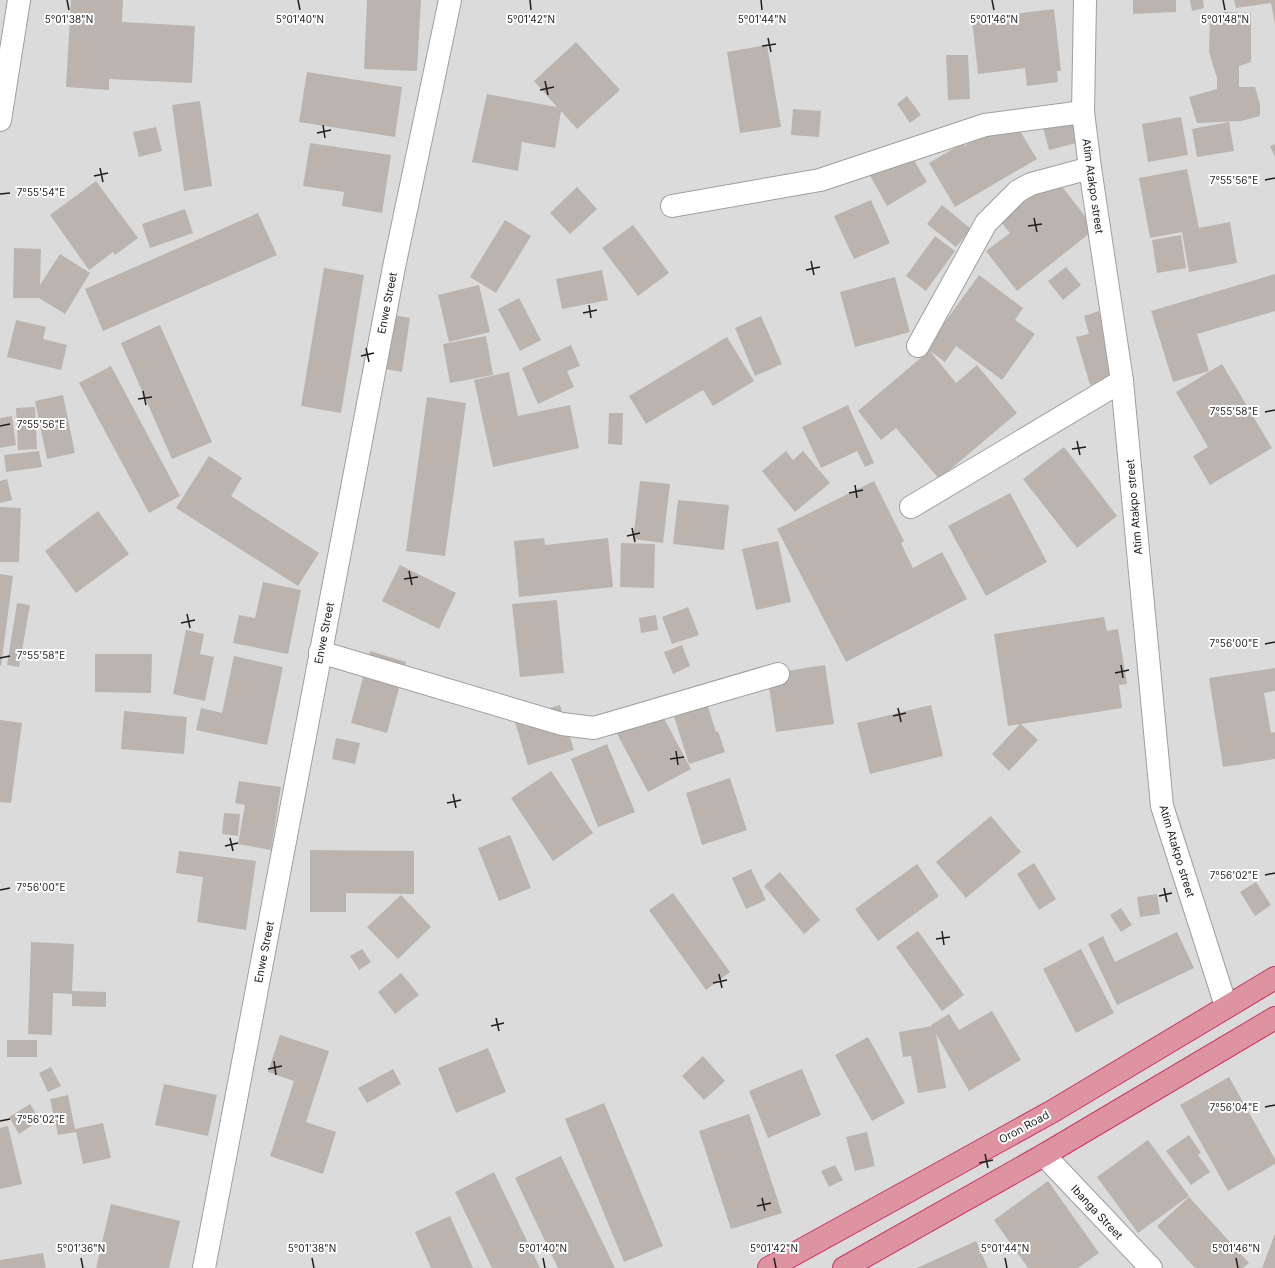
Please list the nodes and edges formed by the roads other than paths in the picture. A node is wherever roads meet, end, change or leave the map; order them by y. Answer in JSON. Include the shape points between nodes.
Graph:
{"nodes":[{"id":1,"x":19,"y":0,"type":"edge"},
{"id":2,"x":450,"y":0,"type":"edge"},
{"id":3,"x":1085,"y":0,"type":"edge"},
{"id":4,"x":1083,"y":112,"type":"junction"},
{"id":5,"x":0,"y":120,"type":"edge"},
{"id":6,"x":1090,"y":168,"type":"junction"},
{"id":7,"x":672,"y":206,"type":"dead end"},
{"id":8,"x":918,"y":346,"type":"dead end"},
{"id":9,"x":1122,"y":381,"type":"junction"},
{"id":10,"x":911,"y":507,"type":"dead end"},
{"id":11,"x":320,"y":652,"type":"junction"},
{"id":12,"x":778,"y":674,"type":"dead end"},
{"id":13,"x":1275,"y":978,"type":"edge"},
{"id":14,"x":1226,"y":1006,"type":"junction"},
{"id":15,"x":1275,"y":1018,"type":"edge"},
{"id":16,"x":1044,"y":1155,"type":"junction"},
{"id":17,"x":204,"y":1268,"type":"edge"},
{"id":18,"x":769,"y":1268,"type":"edge"},
{"id":19,"x":844,"y":1268,"type":"edge"},
{"id":20,"x":1151,"y":1268,"type":"edge"}],
"edges":[{"from":1,"to":5,"type":"street"},
{"from":2,"to":11,"type":"street","name":"Enwe Street","via":[[394,267]]},
{"from":3,"to":4,"type":"street","name":"Atim Atakpo street"},
{"from":4,"to":6,"type":"street","name":"Atim Atakpo street"},
{"from":4,"to":7,"type":"street","via":[[985,125],[820,180]]},
{"from":6,"to":8,"type":"street","via":[[1018,190],[986,223]]},
{"from":6,"to":9,"type":"street","name":"Atim Atakpo street"},
{"from":9,"to":10,"type":"street"},
{"from":9,"to":14,"type":"street","name":"Atim Atakpo street","via":[[1162,806]]},
{"from":11,"to":12,"type":"street","via":[[562,724],[594,728]]},
{"from":11,"to":17,"type":"street","name":"Enwe Street"},
{"from":13,"to":14,"type":"highway","name":"Oron Road"},
{"from":14,"to":18,"type":"highway","name":"Oron Road","via":[[1053,1111]]},
{"from":15,"to":16,"type":"highway"},
{"from":16,"to":19,"type":"highway"},
{"from":16,"to":20,"type":"street","name":"Ibanga Street"}]}
